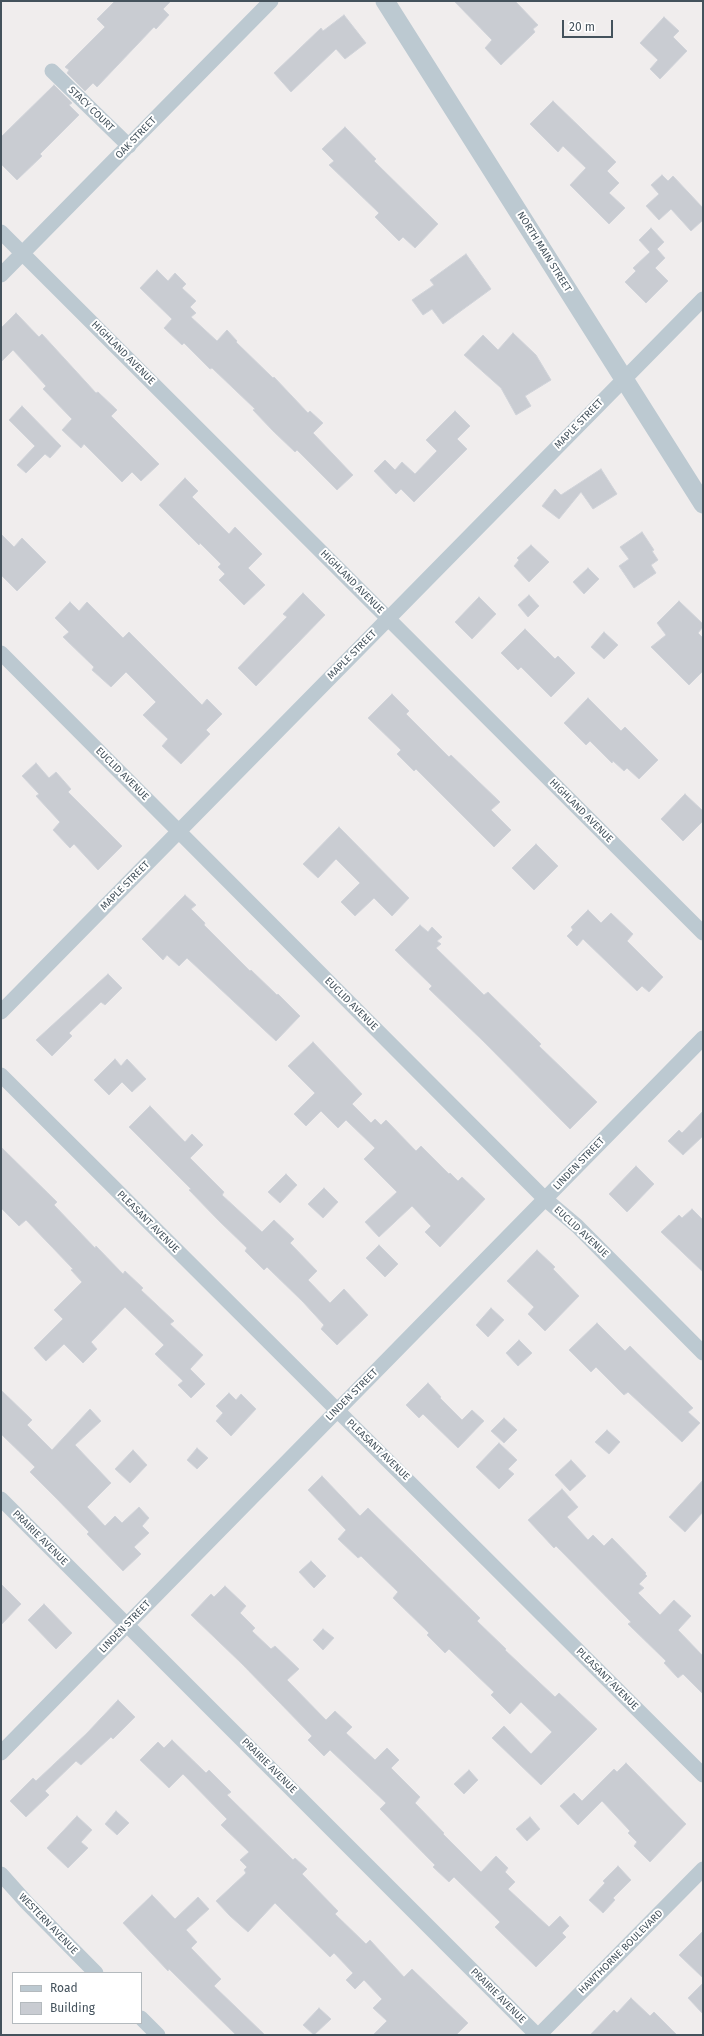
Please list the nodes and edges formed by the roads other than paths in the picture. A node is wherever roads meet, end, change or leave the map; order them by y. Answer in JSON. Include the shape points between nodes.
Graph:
{"nodes":[{"id":1,"x":271,"y":1,"type":"edge"},
{"id":2,"x":385,"y":1,"type":"edge"},
{"id":3,"x":52,"y":72,"type":"dead end"},
{"id":4,"x":129,"y":146,"type":"junction"},
{"id":5,"x":1,"y":232,"type":"edge"},
{"id":6,"x":23,"y":253,"type":"junction"},
{"id":7,"x":1,"y":275,"type":"edge"},
{"id":8,"x":703,"y":299,"type":"edge"},
{"id":9,"x":624,"y":378,"type":"junction"},
{"id":10,"x":703,"y":504,"type":"edge"},
{"id":11,"x":388,"y":618,"type":"junction"},
{"id":12,"x":1,"y":653,"type":"edge"},
{"id":13,"x":179,"y":831,"type":"junction"},
{"id":14,"x":703,"y":933,"type":"edge"},
{"id":15,"x":1,"y":1012,"type":"edge"},
{"id":16,"x":703,"y":1038,"type":"edge"},
{"id":17,"x":1,"y":1075,"type":"edge"},
{"id":18,"x":546,"y":1198,"type":"junction"},
{"id":19,"x":703,"y":1353,"type":"edge"},
{"id":20,"x":337,"y":1411,"type":"junction"},
{"id":21,"x":1,"y":1499,"type":"edge"},
{"id":22,"x":127,"y":1625,"type":"junction"},
{"id":23,"x":1,"y":1753,"type":"edge"},
{"id":24,"x":703,"y":1775,"type":"edge"},
{"id":25,"x":703,"y":1869,"type":"edge"},
{"id":26,"x":1,"y":1874,"type":"edge"},
{"id":27,"x":95,"y":1972,"type":"edge"},
{"id":28,"x":142,"y":2019,"type":"edge"},
{"id":29,"x":158,"y":2035,"type":"edge"},
{"id":30,"x":538,"y":2035,"type":"edge"}],
"edges":[{"from":1,"to":4,"type":"street","name":"OAK STREET"},
{"from":2,"to":9,"type":"street","name":"NORTH MAIN STREET"},
{"from":3,"to":4,"type":"street","name":"STACY COURT"},
{"from":4,"to":6,"type":"street","name":"OAK STREET"},
{"from":5,"to":6,"type":"street","name":"HIGHLAND AVENUE"},
{"from":6,"to":7,"type":"street","name":"OAK STREET"},
{"from":6,"to":11,"type":"street","name":"HIGHLAND AVENUE"},
{"from":8,"to":9,"type":"street","name":"MAPLE STREET"},
{"from":9,"to":10,"type":"street","name":"NORTH MAIN STREET"},
{"from":9,"to":11,"type":"street","name":"MAPLE STREET"},
{"from":11,"to":13,"type":"street","name":"MAPLE STREET"},
{"from":11,"to":14,"type":"street","name":"HIGHLAND AVENUE"},
{"from":12,"to":13,"type":"street","name":"EUCLID AVENUE"},
{"from":13,"to":15,"type":"street","name":"MAPLE STREET"},
{"from":13,"to":18,"type":"street","name":"EUCLID AVENUE"},
{"from":16,"to":18,"type":"street","name":"LINDEN STREET"},
{"from":17,"to":20,"type":"street","name":"PLEASANT AVENUE"},
{"from":18,"to":19,"type":"street","name":"EUCLID AVENUE"},
{"from":18,"to":20,"type":"street","name":"LINDEN STREET"},
{"from":20,"to":22,"type":"street","name":"LINDEN STREET"},
{"from":20,"to":24,"type":"street","name":"PLEASANT AVENUE","via":[[368,1439]]},
{"from":21,"to":22,"type":"street","name":"PRAIRIE AVENUE"},
{"from":22,"to":23,"type":"street","name":"LINDEN STREET"},
{"from":22,"to":30,"type":"street","name":"PRAIRIE AVENUE"},
{"from":25,"to":30,"type":"street","name":"HAWTHORNE BOULEVARD"},
{"from":26,"to":27,"type":"street","name":"WESTERN AVENUE"},
{"from":28,"to":29,"type":"street"}]}
